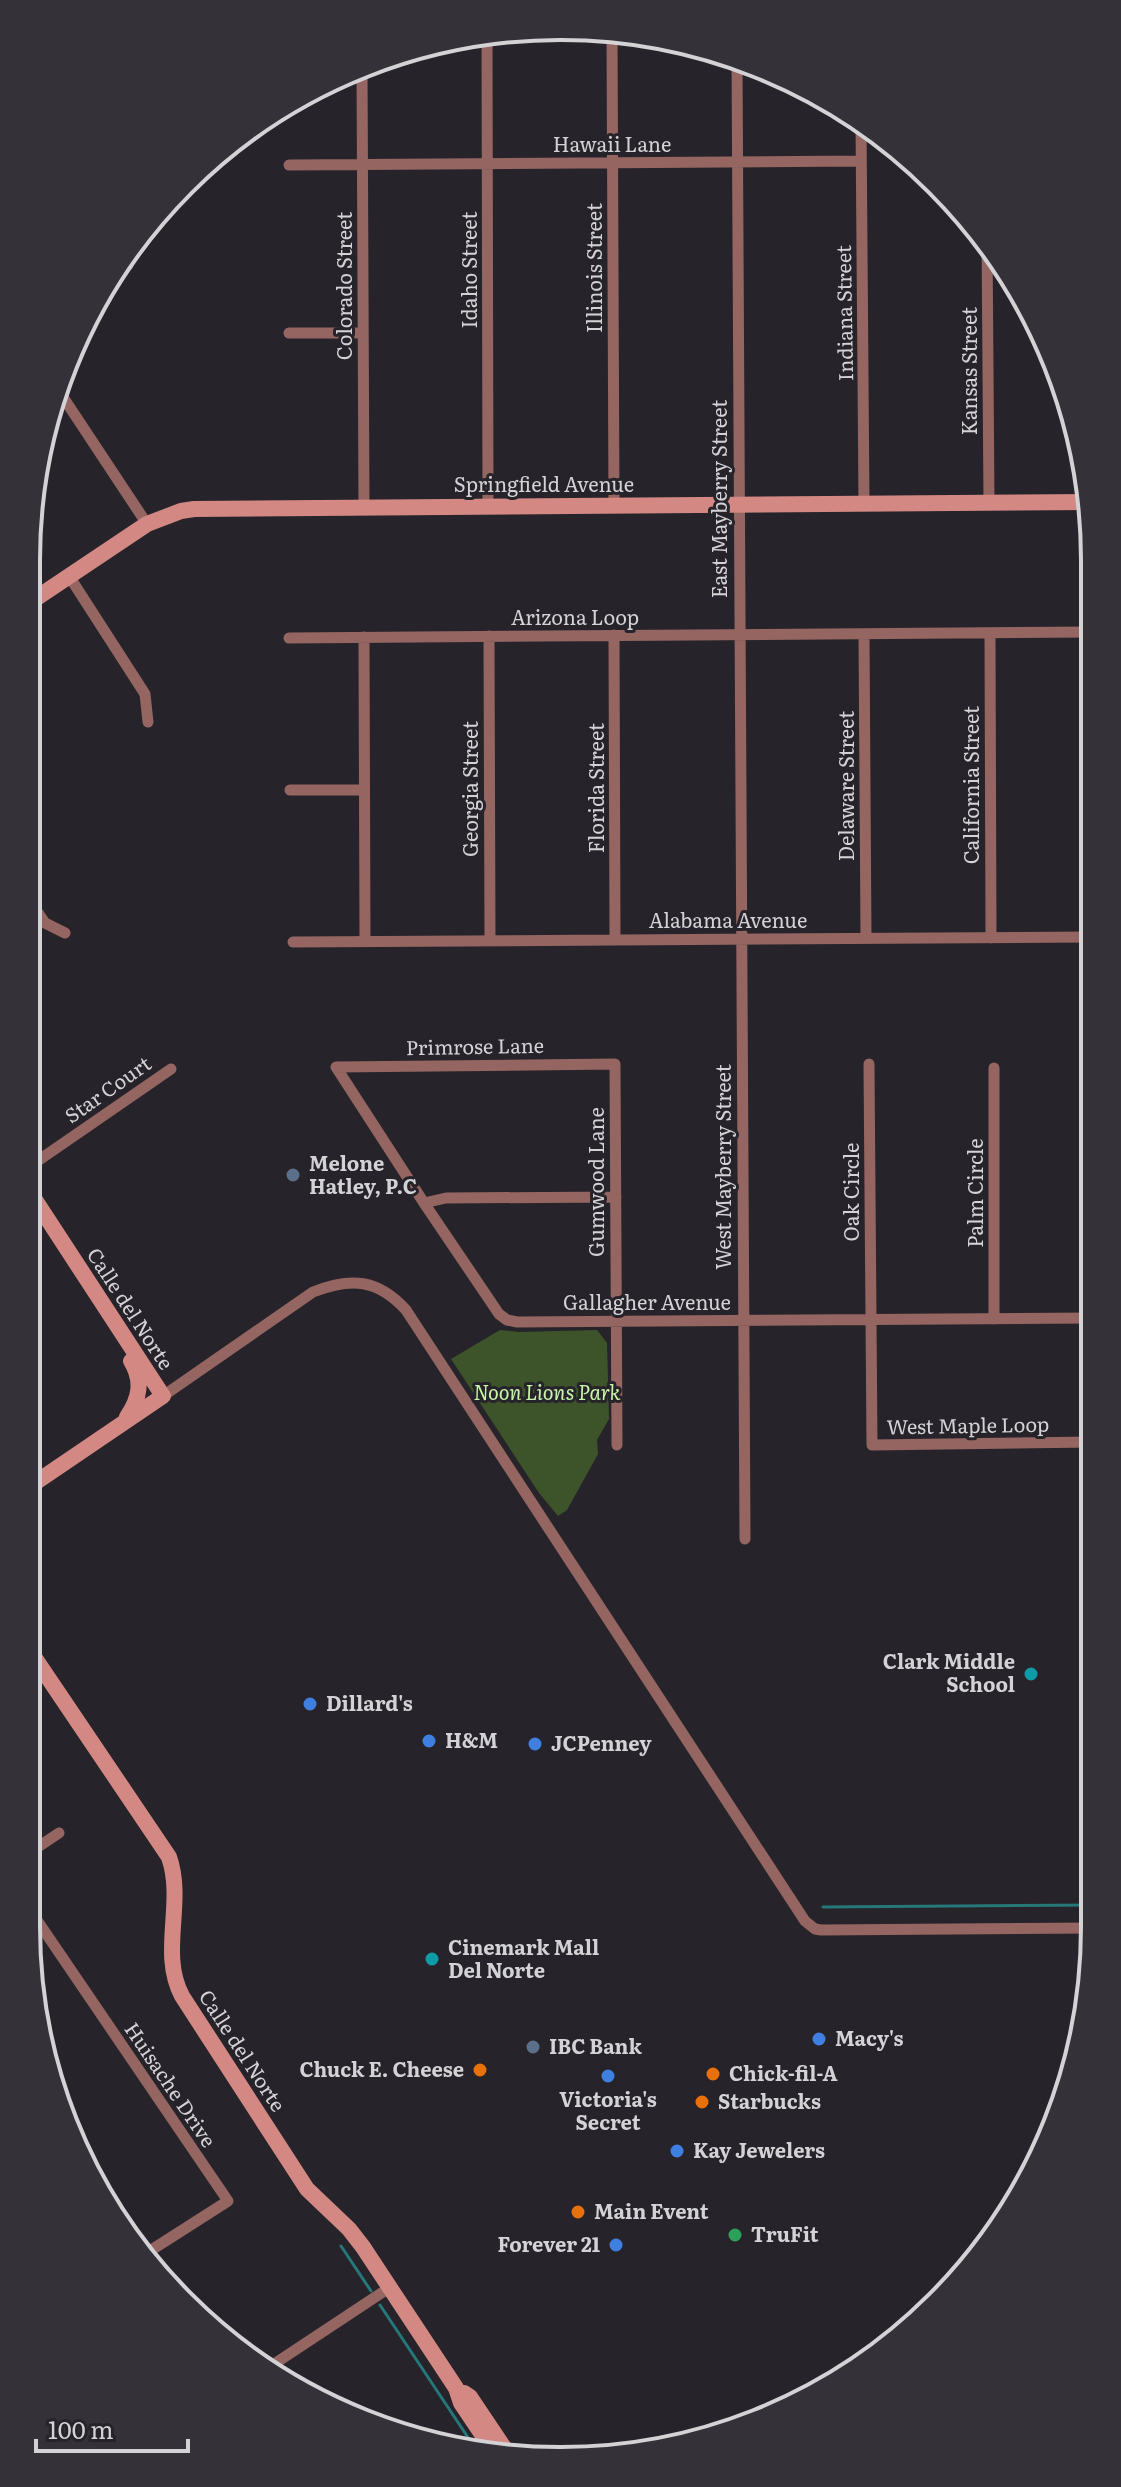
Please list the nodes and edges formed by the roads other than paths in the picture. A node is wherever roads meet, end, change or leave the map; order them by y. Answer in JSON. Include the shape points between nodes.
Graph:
{"nodes":[{"id":1,"x":612,"y":43,"type":"edge"},
{"id":2,"x":487,"y":45,"type":"edge"},
{"id":3,"x":737,"y":71,"type":"edge"},
{"id":4,"x":362,"y":80,"type":"edge"},
{"id":5,"x":861,"y":136,"type":"edge"},
{"id":6,"x":861,"y":161,"type":"junction"},
{"id":7,"x":738,"y":162,"type":"junction"},
{"id":8,"x":613,"y":163,"type":"junction"},
{"id":9,"x":487,"y":164,"type":"junction"},
{"id":10,"x":289,"y":165,"type":"dead end"},
{"id":11,"x":362,"y":165,"type":"junction"},
{"id":12,"x":987,"y":263,"type":"edge"},
{"id":13,"x":289,"y":333,"type":"dead end"},
{"id":14,"x":363,"y":333,"type":"junction"},
{"id":15,"x":66,"y":401,"type":"edge"},
{"id":16,"x":989,"y":502,"type":"junction"},
{"id":17,"x":1078,"y":502,"type":"edge"},
{"id":18,"x":864,"y":503,"type":"junction"},
{"id":19,"x":738,"y":504,"type":"junction"},
{"id":20,"x":614,"y":505,"type":"junction"},
{"id":21,"x":488,"y":506,"type":"junction"},
{"id":22,"x":364,"y":507,"type":"junction"},
{"id":23,"x":147,"y":524,"type":"junction"},
{"id":24,"x":69,"y":576,"type":"junction"},
{"id":25,"x":40,"y":596,"type":"edge"},
{"id":26,"x":1081,"y":632,"type":"edge"},
{"id":27,"x":990,"y":633,"type":"junction"},
{"id":28,"x":864,"y":634,"type":"junction"},
{"id":29,"x":614,"y":635,"type":"junction"},
{"id":30,"x":739,"y":635,"type":"junction"},
{"id":31,"x":489,"y":636,"type":"junction"},
{"id":32,"x":364,"y":637,"type":"junction"},
{"id":33,"x":289,"y":638,"type":"dead end"},
{"id":34,"x":148,"y":722,"type":"dead end"},
{"id":35,"x":290,"y":790,"type":"dead end"},
{"id":36,"x":364,"y":790,"type":"junction"},
{"id":37,"x":40,"y":916,"type":"edge"},
{"id":38,"x":65,"y":933,"type":"dead end"},
{"id":39,"x":1081,"y":937,"type":"edge"},
{"id":40,"x":866,"y":938,"type":"junction"},
{"id":41,"x":991,"y":938,"type":"junction"},
{"id":42,"x":741,"y":939,"type":"junction"},
{"id":43,"x":615,"y":940,"type":"junction"},
{"id":44,"x":365,"y":941,"type":"junction"},
{"id":45,"x":490,"y":941,"type":"junction"},
{"id":46,"x":293,"y":942,"type":"dead end"},
{"id":47,"x":615,"y":1064,"type":"joint"},
{"id":48,"x":869,"y":1064,"type":"dead end"},
{"id":49,"x":336,"y":1067,"type":"joint"},
{"id":50,"x":994,"y":1068,"type":"dead end"},
{"id":51,"x":171,"y":1069,"type":"dead end"},
{"id":52,"x":40,"y":1159,"type":"edge"},
{"id":53,"x":616,"y":1197,"type":"junction"},
{"id":54,"x":424,"y":1203,"type":"junction"},
{"id":55,"x":40,"y":1208,"type":"edge"},
{"id":56,"x":1081,"y":1318,"type":"edge"},
{"id":57,"x":994,"y":1319,"type":"junction"},
{"id":58,"x":744,"y":1320,"type":"junction"},
{"id":59,"x":871,"y":1320,"type":"junction"},
{"id":60,"x":616,"y":1321,"type":"junction"},
{"id":61,"x":115,"y":1323,"type":"junction"},
{"id":62,"x":163,"y":1396,"type":"junction"},
{"id":63,"x":121,"y":1424,"type":"junction"},
{"id":64,"x":1081,"y":1442,"type":"edge"},
{"id":65,"x":617,"y":1445,"type":"dead end"},
{"id":66,"x":40,"y":1479,"type":"edge"},
{"id":67,"x":745,"y":1539,"type":"dead end"},
{"id":68,"x":40,"y":1666,"type":"edge"},
{"id":69,"x":59,"y":1833,"type":"dead end"},
{"id":70,"x":40,"y":1846,"type":"edge"},
{"id":71,"x":40,"y":1925,"type":"edge"},
{"id":72,"x":1081,"y":1928,"type":"edge"},
{"id":73,"x":153,"y":2249,"type":"edge"},
{"id":74,"x":389,"y":2288,"type":"junction"},
{"id":75,"x":276,"y":2362,"type":"edge"},
{"id":76,"x":456,"y":2388,"type":"junction"},
{"id":77,"x":487,"y":2442,"type":"edge"},
{"id":78,"x":501,"y":2444,"type":"edge"}],
"edges":[{"from":1,"to":8,"type":"street","name":"Illinois Street"},
{"from":2,"to":9,"type":"street","name":"Idaho Street"},
{"from":3,"to":7,"type":"street","name":"East Mayberry Street"},
{"from":4,"to":11,"type":"street","name":"Colorado Street"},
{"from":5,"to":6,"type":"street","name":"Indiana Street"},
{"from":6,"to":7,"type":"street","name":"Hawaii Lane"},
{"from":6,"to":18,"type":"street","name":"Indiana Street"},
{"from":7,"to":8,"type":"street","name":"Hawaii Lane"},
{"from":7,"to":19,"type":"street","name":"East Mayberry Street"},
{"from":8,"to":9,"type":"street","name":"Hawaii Lane"},
{"from":8,"to":20,"type":"street","name":"Illinois Street"},
{"from":9,"to":11,"type":"street","name":"Hawaii Lane"},
{"from":9,"to":21,"type":"street","name":"Idaho Street"},
{"from":10,"to":11,"type":"street","name":"Hawaii Lane"},
{"from":11,"to":14,"type":"street","name":"Colorado Street"},
{"from":12,"to":16,"type":"street","name":"Kansas Street"},
{"from":13,"to":14,"type":"street"},
{"from":14,"to":22,"type":"street","name":"Colorado Street"},
{"from":15,"to":23,"type":"street"},
{"from":16,"to":17,"type":"street","name":"Springfield Avenue"},
{"from":16,"to":18,"type":"street","name":"Springfield Avenue"},
{"from":18,"to":19,"type":"street","name":"Springfield Avenue"},
{"from":19,"to":20,"type":"street","name":"Springfield Avenue"},
{"from":19,"to":30,"type":"street","name":"East Mayberry Street"},
{"from":20,"to":21,"type":"street","name":"Springfield Avenue"},
{"from":21,"to":22,"type":"street","name":"Springfield Avenue"},
{"from":22,"to":23,"type":"street","name":"Springfield Avenue","via":[[194,509]]},
{"from":23,"to":24,"type":"street","name":"Springfield Avenue"},
{"from":24,"to":25,"type":"street","name":"Springfield Avenue"},
{"from":24,"to":34,"type":"street","via":[[145,694]]},
{"from":26,"to":27,"type":"street","name":"Arizona Loop"},
{"from":27,"to":28,"type":"street","name":"Arizona Loop"},
{"from":27,"to":41,"type":"street","name":"California Street"},
{"from":28,"to":30,"type":"street","name":"Arizona Loop"},
{"from":28,"to":40,"type":"street","name":"Delaware Street"},
{"from":29,"to":30,"type":"street","name":"Arizona Loop"},
{"from":29,"to":31,"type":"street","name":"Arizona Loop"},
{"from":29,"to":43,"type":"street","name":"Florida Street"},
{"from":30,"to":42,"type":"street","name":"East Mayberry Street"},
{"from":31,"to":32,"type":"street","name":"Arizona Loop"},
{"from":31,"to":45,"type":"street","name":"Georgia Street"},
{"from":32,"to":33,"type":"street","name":"Arizona Loop"},
{"from":32,"to":36,"type":"street"},
{"from":35,"to":36,"type":"street"},
{"from":36,"to":44,"type":"street"},
{"from":37,"to":38,"type":"street"},
{"from":39,"to":41,"type":"street","name":"Alabama Avenue"},
{"from":40,"to":41,"type":"street","name":"Alabama Avenue"},
{"from":40,"to":42,"type":"street","name":"Alabama Avenue"},
{"from":42,"to":43,"type":"street","name":"Alabama Avenue"},
{"from":42,"to":58,"type":"street","name":"West Mayberry Street"},
{"from":43,"to":45,"type":"street","name":"Alabama Avenue"},
{"from":44,"to":45,"type":"street","name":"Alabama Avenue"},
{"from":44,"to":46,"type":"street","name":"Alabama Avenue"},
{"from":47,"to":49,"type":"street","name":"Primrose Lane"},
{"from":47,"to":53,"type":"street","name":"Gumwood Lane"},
{"from":48,"to":59,"type":"street","name":"Oak Circle"},
{"from":49,"to":54,"type":"street","name":"Gallagher Avenue"},
{"from":50,"to":57,"type":"street","name":"Palm Circle"},
{"from":51,"to":52,"type":"street","name":"Star Court"},
{"from":53,"to":54,"type":"street","via":[[446,1198]]},
{"from":53,"to":60,"type":"street","name":"Gumwood Lane"},
{"from":54,"to":60,"type":"street","name":"Gallagher Avenue","via":[[507,1320]]},
{"from":55,"to":61,"type":"street","name":"Calle del Norte"},
{"from":56,"to":57,"type":"street","name":"Gallagher Avenue"},
{"from":57,"to":59,"type":"street","name":"Gallagher Avenue"},
{"from":58,"to":59,"type":"street","name":"Gallagher Avenue"},
{"from":58,"to":60,"type":"street","name":"Gallagher Avenue"},
{"from":58,"to":67,"type":"street","name":"West Mayberry Street"},
{"from":59,"to":64,"type":"street","name":"West Maple Loop","via":[[872,1445]]},
{"from":60,"to":65,"type":"street","name":"Gumwood Lane"},
{"from":61,"to":62,"type":"street","name":"Calle del Norte"},
{"from":61,"to":63,"type":"street","via":[[139,1383],[136,1403]]},
{"from":62,"to":63,"type":"street","name":"Calle del Norte"},
{"from":62,"to":72,"type":"street","via":[[313,1292],[352,1282],[385,1291],[406,1310],[805,1921],[821,1930]]},
{"from":63,"to":66,"type":"street","name":"Calle del Norte"},
{"from":68,"to":74,"type":"street","name":"Calle del Norte","via":[[169,1857],[175,1879],[173,1972],[182,1996],[307,2189],[349,2229]]},
{"from":69,"to":70,"type":"street"},
{"from":71,"to":73,"type":"street","name":"Huisache Drive","via":[[228,2201]]},
{"from":74,"to":75,"type":"street"},
{"from":74,"to":76,"type":"street","name":"Calle del Norte"},
{"from":76,"to":77,"type":"street","name":"Calle del Norte"},
{"from":76,"to":78,"type":"street","via":[[470,2397]]}]}
